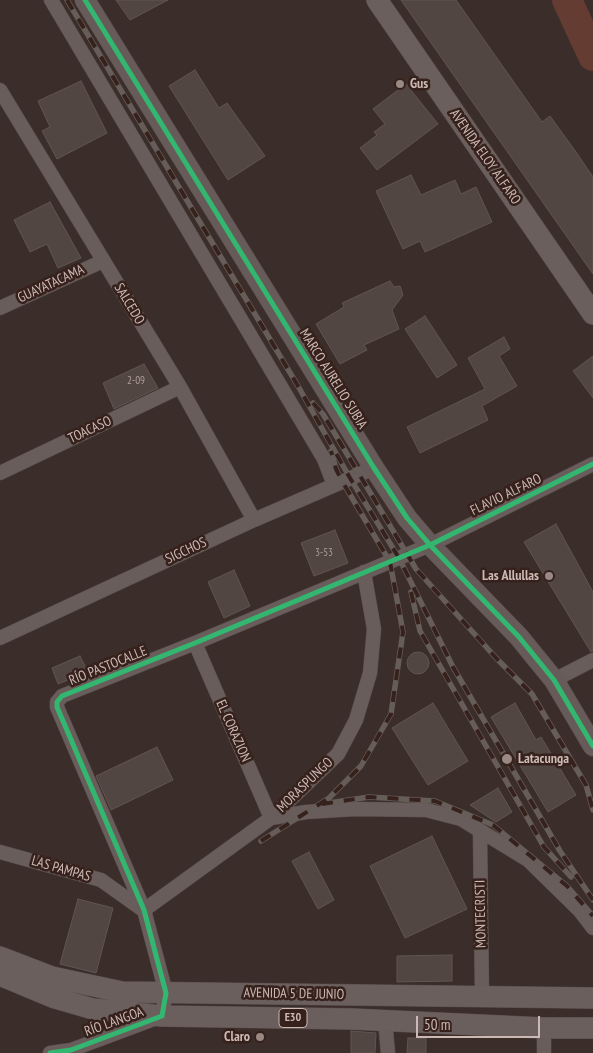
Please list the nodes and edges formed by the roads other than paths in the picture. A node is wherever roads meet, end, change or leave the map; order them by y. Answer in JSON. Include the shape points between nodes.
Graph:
{"nodes":[{"id":1,"x":51,"y":0,"type":"edge"},
{"id":2,"x":85,"y":0,"type":"edge"},
{"id":3,"x":377,"y":0,"type":"edge"},
{"id":4,"x":0,"y":90,"type":"edge"},
{"id":5,"x":103,"y":260,"type":"junction"},
{"id":6,"x":0,"y":308,"type":"edge"},
{"id":7,"x":593,"y":314,"type":"edge"},
{"id":8,"x":180,"y":387,"type":"junction"},
{"id":9,"x":593,"y":464,"type":"edge"},
{"id":10,"x":374,"y":468,"type":"junction"},
{"id":11,"x":0,"y":473,"type":"edge"},
{"id":12,"x":334,"y":485,"type":"junction"},
{"id":13,"x":254,"y":520,"type":"junction"},
{"id":14,"x":430,"y":545,"type":"junction"},
{"id":15,"x":364,"y":572,"type":"junction"},
{"id":16,"x":0,"y":638,"type":"edge"},
{"id":17,"x":195,"y":644,"type":"junction"},
{"id":18,"x":593,"y":660,"type":"edge"},
{"id":19,"x":554,"y":680,"type":"junction"},
{"id":20,"x":593,"y":746,"type":"edge"},
{"id":21,"x":271,"y":818,"type":"junction"},
{"id":22,"x":480,"y":832,"type":"junction"},
{"id":23,"x":0,"y":852,"type":"edge"},
{"id":24,"x":144,"y":910,"type":"junction"},
{"id":25,"x":593,"y":928,"type":"edge"},
{"id":26,"x":0,"y":956,"type":"edge"},
{"id":27,"x":0,"y":975,"type":"edge"},
{"id":28,"x":166,"y":993,"type":"junction"},
{"id":29,"x":353,"y":995,"type":"junction"},
{"id":30,"x":482,"y":997,"type":"junction"},
{"id":31,"x":593,"y":998,"type":"edge"},
{"id":32,"x":162,"y":1016,"type":"junction"},
{"id":33,"x":352,"y":1019,"type":"junction"},
{"id":34,"x":385,"y":1020,"type":"junction"},
{"id":35,"x":544,"y":1028,"type":"junction"},
{"id":36,"x":593,"y":1028,"type":"edge"},
{"id":37,"x":91,"y":1048,"type":"edge"},
{"id":38,"x":50,"y":1053,"type":"edge"},
{"id":39,"x":388,"y":1053,"type":"edge"},
{"id":40,"x":544,"y":1053,"type":"edge"}],
"edges":[{"from":1,"to":12,"type":"street","via":[[324,459]]},
{"from":2,"to":10,"type":"street","name":"MARCO AURELIO SUBIA"},
{"from":3,"to":7,"type":"main road","name":"AVENIDA ELOY ALFARO"},
{"from":4,"to":5,"type":"street","name":"SALCEDO"},
{"from":5,"to":6,"type":"street","name":"GUAYATACAMA"},
{"from":5,"to":8,"type":"street","name":"SALCEDO"},
{"from":8,"to":11,"type":"street","name":"TOACASO"},
{"from":8,"to":13,"type":"street","name":"SALCEDO"},
{"from":9,"to":14,"type":"street","name":"FLAVIO ALFARO"},
{"from":10,"to":12,"type":"street","name":"SIGCHOS"},
{"from":10,"to":14,"type":"street","name":"MARCO AURELIO SUBIA","via":[[407,518]]},
{"from":12,"to":13,"type":"street","name":"SIGCHOS"},
{"from":13,"to":16,"type":"street","name":"SIGCHOS"},
{"from":14,"to":15,"type":"street","name":"RÍO PASTOCALLE"},
{"from":14,"to":19,"type":"street","name":"MARCO AURELIO SUBIA","via":[[519,637]]},
{"from":15,"to":17,"type":"street","name":"RÍO PASTOCALLE"},
{"from":15,"to":21,"type":"street","name":"MORASPUNGO","via":[[374,629],[370,674],[356,720],[338,754]]},
{"from":17,"to":21,"type":"street","name":"EL CORAZION"},
{"from":17,"to":24,"type":"street","name":"RÍO PASTOCALLE","via":[[62,696],[57,702]]},
{"from":18,"to":19,"type":"street"},
{"from":19,"to":20,"type":"street","name":"MARCO AURELIO SUBIA"},
{"from":21,"to":22,"type":"street","via":[[356,809],[426,810],[461,819]]},
{"from":21,"to":24,"type":"street","name":"MORASPUNGO"},
{"from":22,"to":25,"type":"street","via":[[528,860]]},
{"from":22,"to":30,"type":"street","name":"MONTECRISTI"},
{"from":23,"to":24,"type":"street","name":"LAS PAMPAS","via":[[101,880]]},
{"from":24,"to":28,"type":"street","name":"RÍO PASTOCALLE"},
{"from":26,"to":28,"type":"main road","name":"AVENIDA 5 DE JUNIO","number":"E30","via":[[52,976],[122,992]]},
{"from":27,"to":32,"type":"main road","name":"AVENIDA 5 DE JUNIO","number":"E30","via":[[92,1009]]},
{"from":28,"to":29,"type":"main road","name":"AVENIDA 5 DE JUNIO","number":"E30"},
{"from":28,"to":32,"type":"street","name":"RÍO LANGOA"},
{"from":29,"to":30,"type":"main road","name":"AVENIDA 5 DE JUNIO","number":"E30"},
{"from":29,"to":33,"type":"main road"},
{"from":30,"to":31,"type":"main road","name":"AVENIDA 5 DE JUNIO","number":"E30"},
{"from":32,"to":33,"type":"main road","name":"AVENIDA 5 DE JUNIO","number":"E30"},
{"from":32,"to":37,"type":"street","name":"RÍO LANGOA"},
{"from":33,"to":34,"type":"main road","name":"AVENIDA 5 DE JUNIO","number":"E30"},
{"from":34,"to":35,"type":"main road","name":"AVENIDA 5 DE JUNIO","number":"E30"},
{"from":34,"to":39,"type":"street"},
{"from":35,"to":36,"type":"main road","name":"AVENIDA 5 DE JUNIO","number":"E30"},
{"from":35,"to":40,"type":"street"},
{"from":37,"to":38,"type":"street","name":"RÍO LANGOA"}]}
